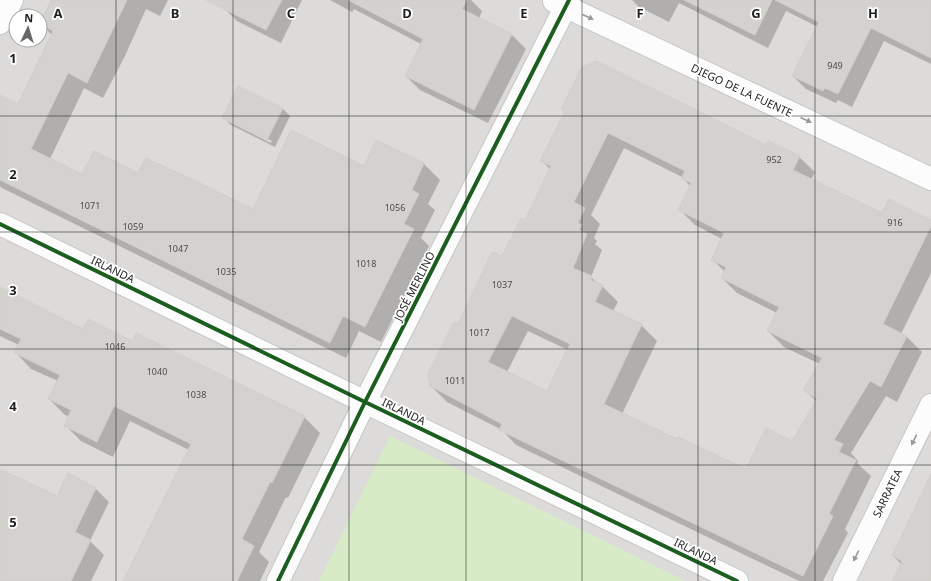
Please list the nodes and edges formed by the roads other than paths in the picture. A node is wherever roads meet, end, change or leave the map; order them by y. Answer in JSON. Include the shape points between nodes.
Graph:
{"nodes":[{"id":1,"x":12,"y":0,"type":"edge"},
{"id":2,"x":562,"y":2,"type":"edge"},
{"id":3,"x":0,"y":23,"type":"edge"},
{"id":4,"x":931,"y":179,"type":"edge"},
{"id":5,"x":0,"y":224,"type":"edge"},
{"id":6,"x":365,"y":402,"type":"junction"},
{"id":7,"x":931,"y":405,"type":"edge"},
{"id":8,"x":278,"y":581,"type":"edge"},
{"id":9,"x":737,"y":581,"type":"edge"},
{"id":10,"x":844,"y":581,"type":"edge"}],
"edges":[{"from":1,"to":3,"type":"street"},
{"from":2,"to":4,"type":"street","name":"DIEGO DE LA FUENTE","one_way":true},
{"from":2,"to":6,"type":"street","name":"JOSÉ MERLINO"},
{"from":5,"to":6,"type":"street","name":"IRLANDA"},
{"from":6,"to":8,"type":"street","name":"JOSÉ MERLINO"},
{"from":6,"to":9,"type":"street","name":"IRLANDA"},
{"from":7,"to":10,"type":"street","name":"SARRATEA","one_way":true}]}
